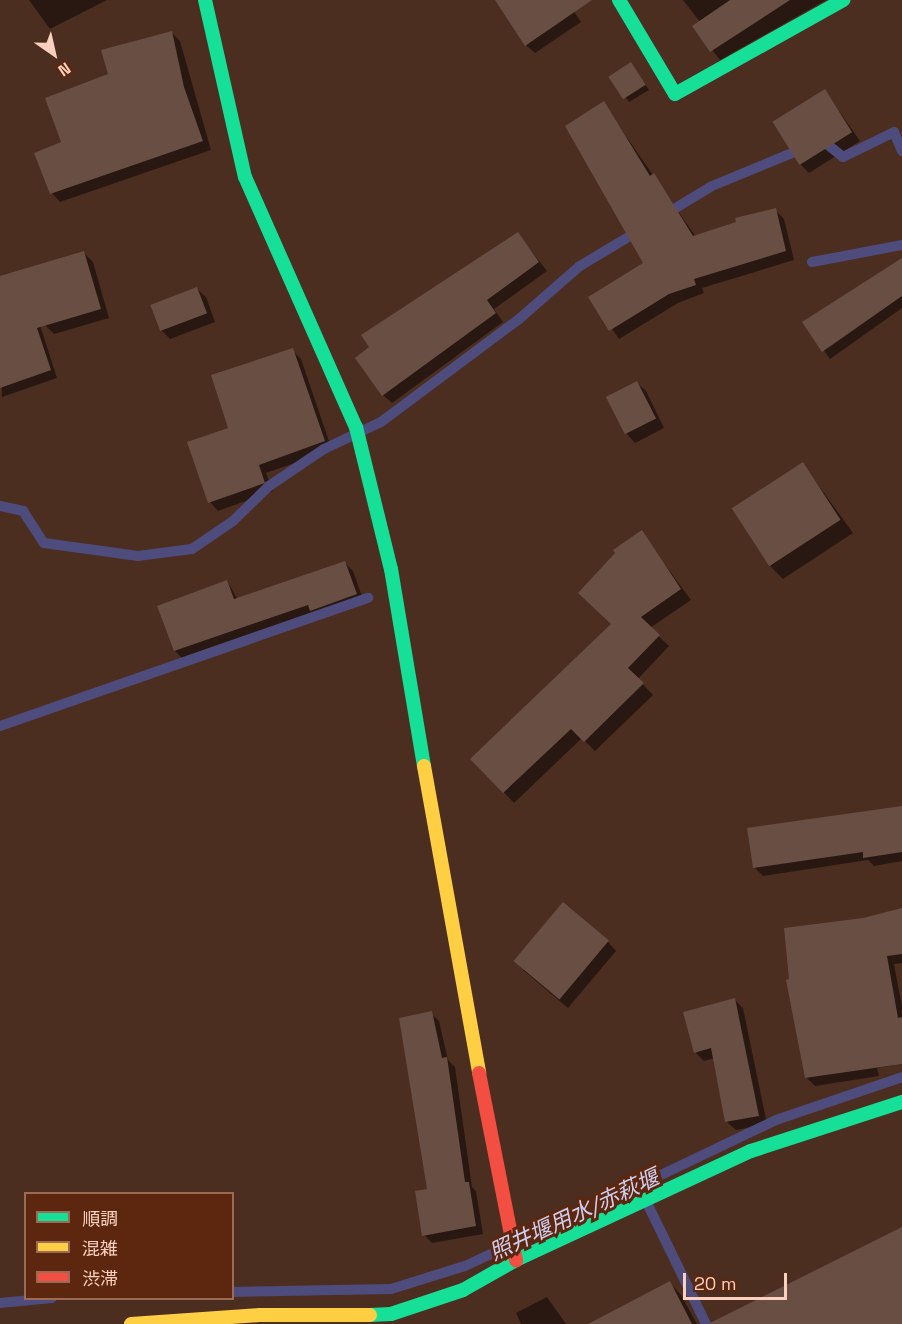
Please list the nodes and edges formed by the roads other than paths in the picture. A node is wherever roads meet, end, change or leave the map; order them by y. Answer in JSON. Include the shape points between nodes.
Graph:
{"nodes":[{"id":1,"x":205,"y":0,"type":"edge"},
{"id":2,"x":618,"y":0,"type":"edge"},
{"id":3,"x":843,"y":0,"type":"edge"},
{"id":4,"x":902,"y":1102,"type":"edge"},
{"id":5,"x":516,"y":1260,"type":"junction"},
{"id":6,"x":131,"y":1324,"type":"edge"}],
"edges":[{"from":1,"to":5,"type":"street","via":[[245,177],[356,427],[378,515],[393,581],[463,994]]},
{"from":2,"to":3,"type":"street","via":[[675,94]]},
{"from":4,"to":5,"type":"street","via":[[751,1151]]},
{"from":5,"to":6,"type":"street","via":[[463,1290],[391,1314],[309,1318],[260,1315]]}]}
